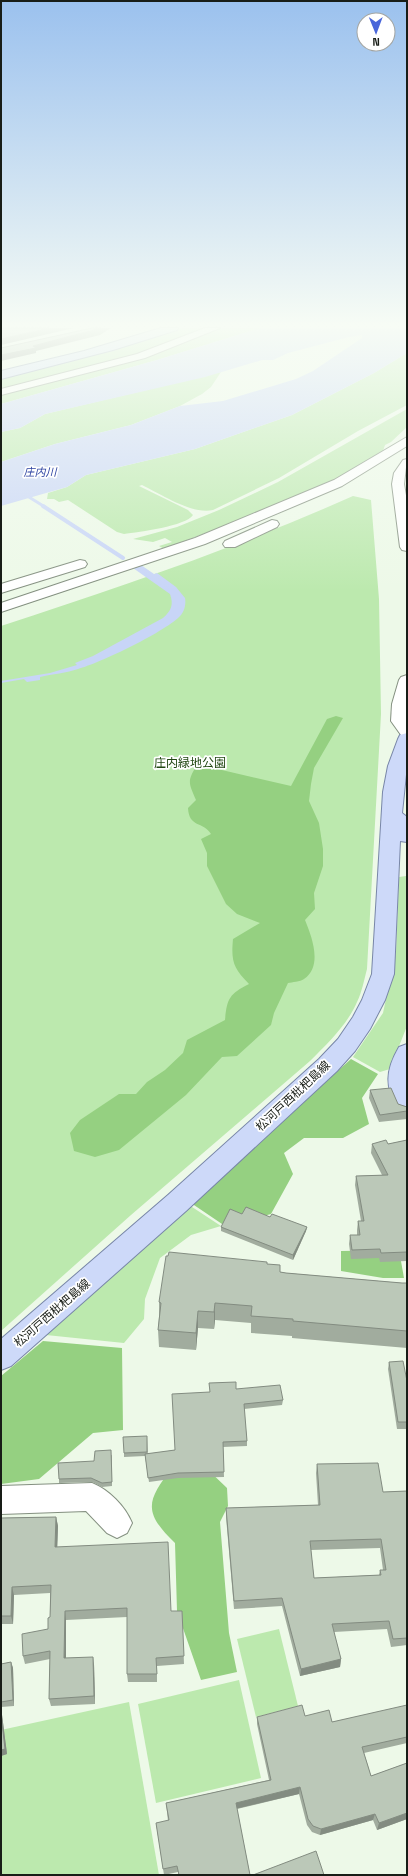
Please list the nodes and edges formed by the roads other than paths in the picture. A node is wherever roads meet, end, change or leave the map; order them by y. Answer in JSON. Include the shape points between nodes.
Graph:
{"nodes":[{"id":1,"x":407,"y":441,"type":"edge"},
{"id":2,"x":407,"y":463,"type":"edge"},
{"id":3,"x":338,"y":482,"type":"junction"},
{"id":4,"x":230,"y":544,"type":"dead end"},
{"id":5,"x":407,"y":547,"type":"edge"},
{"id":6,"x":80,"y":564,"type":"dead end"},
{"id":7,"x":1,"y":590,"type":"edge"},
{"id":8,"x":1,"y":608,"type":"edge"},
{"id":9,"x":407,"y":680,"type":"edge"},
{"id":10,"x":407,"y":731,"type":"edge"},
{"id":11,"x":407,"y":739,"type":"edge"},
{"id":12,"x":391,"y":815,"type":"junction"},
{"id":13,"x":407,"y":836,"type":"edge"},
{"id":14,"x":407,"y":1053,"type":"edge"},
{"id":15,"x":407,"y":1104,"type":"edge"},
{"id":16,"x":1,"y":1357,"type":"edge"},
{"id":17,"x":1,"y":1500,"type":"edge"},
{"id":18,"x":117,"y":1523,"type":"dead end"}],
"edges":[{"from":1,"to":3,"type":"street"},
{"from":2,"to":5,"type":"street","via":[[400,473],[398,484]]},
{"from":3,"to":4,"type":"street","via":[[333,491],[294,514]]},
{"from":3,"to":8,"type":"street","via":[[200,541]]},
{"from":6,"to":7,"type":"street"},
{"from":9,"to":10,"type":"street","via":[[400,704],[399,721]]},
{"from":11,"to":12,"type":"main road","name":"松河戸西枇杷島線","via":[[397,766]]},
{"from":12,"to":13,"type":"main road","via":[[400,821]]},
{"from":12,"to":16,"type":"main road","name":"松河戸西枇杷島線","via":[[383,974],[372,1005],[354,1036],[328,1065],[177,1203]]},
{"from":14,"to":15,"type":"main road","via":[[399,1084]]},
{"from":17,"to":18,"type":"street","via":[[92,1497]]}]}
